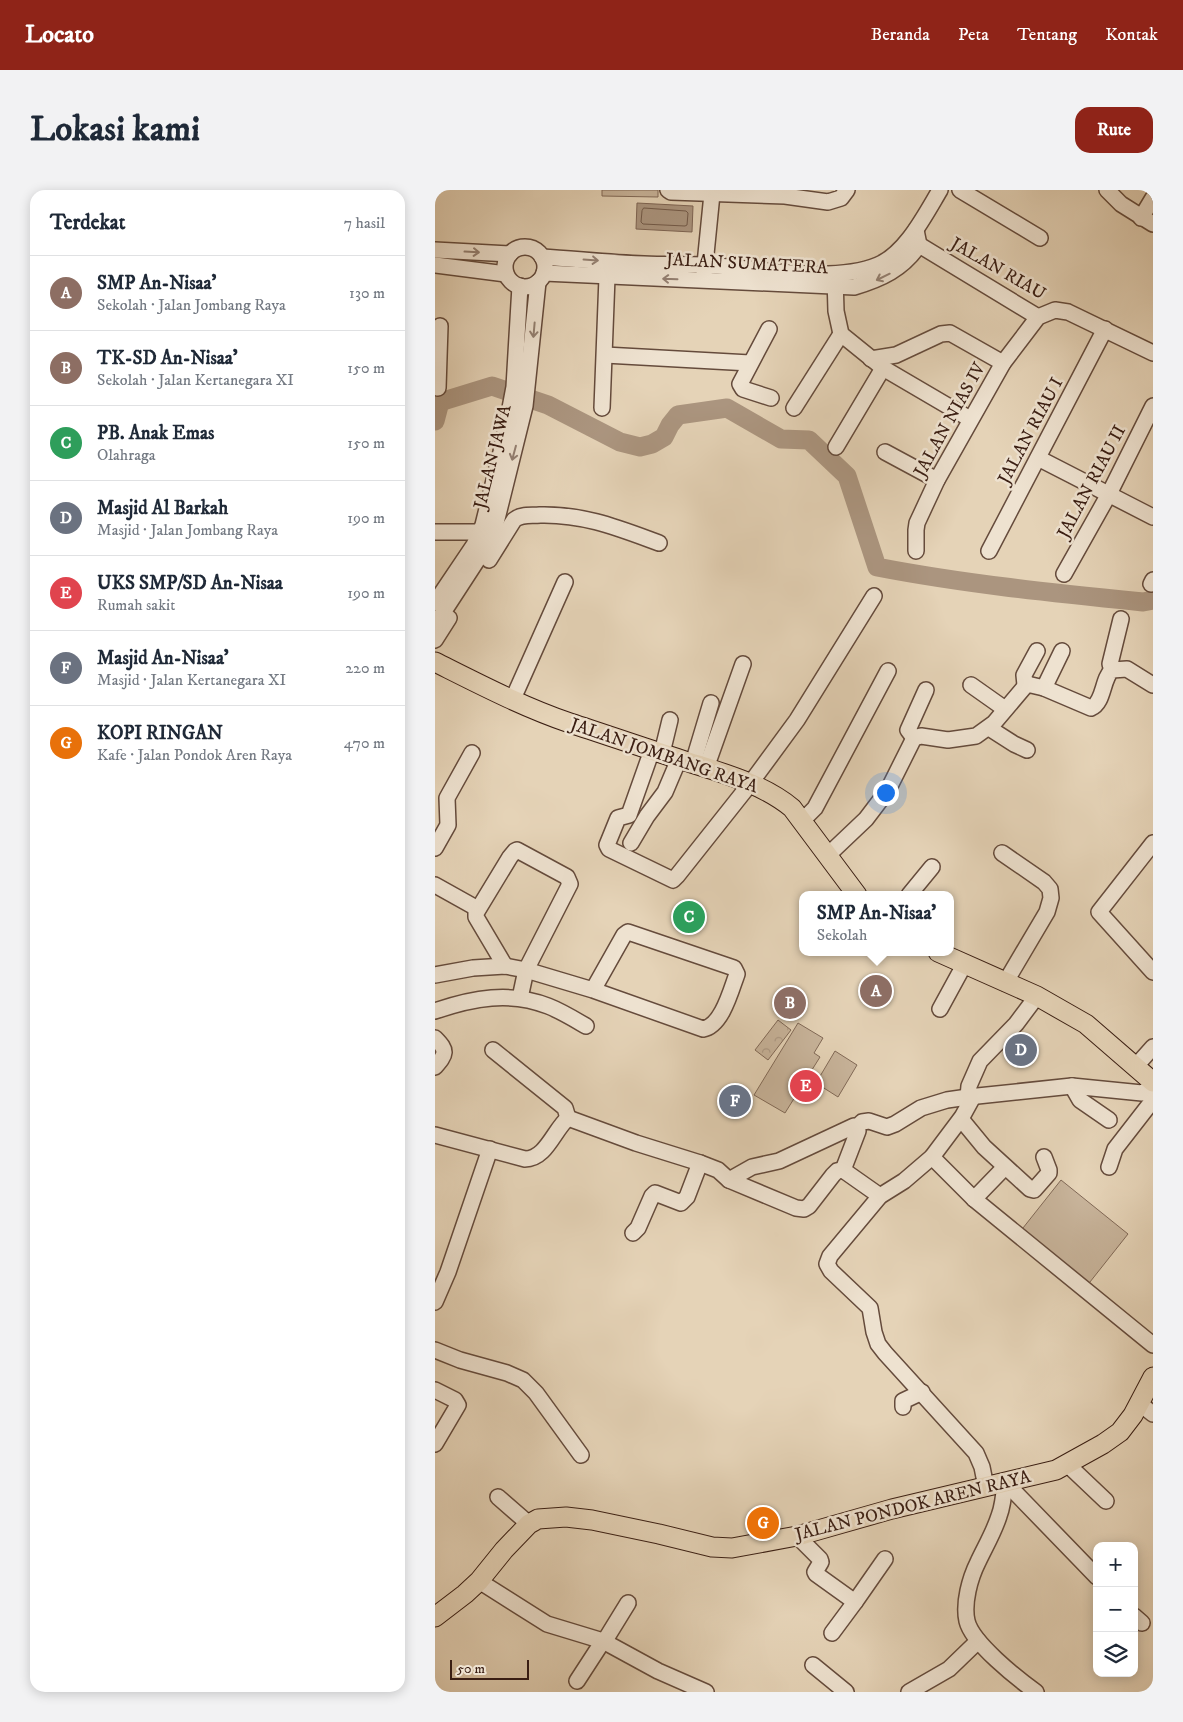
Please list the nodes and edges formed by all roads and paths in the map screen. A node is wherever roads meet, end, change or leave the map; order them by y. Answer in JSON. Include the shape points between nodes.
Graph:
{"nodes":[{"id":1,"x":940,"y":190,"type":"edge"},
{"id":2,"x":960,"y":190,"type":"edge"},
{"id":3,"x":1107,"y":190,"type":"edge"},
{"id":4,"x":669,"y":191,"type":"edge"},
{"id":5,"x":739,"y":192,"type":"edge"},
{"id":6,"x":786,"y":193,"type":"edge"},
{"id":7,"x":713,"y":194,"type":"junction"},
{"id":8,"x":842,"y":195,"type":"edge"},
{"id":9,"x":1153,"y":198,"type":"edge"},
{"id":10,"x":1147,"y":221,"type":"edge"},
{"id":11,"x":914,"y":238,"type":"junction"},
{"id":12,"x":1040,"y":238,"type":"dead end"},
{"id":13,"x":435,"y":250,"type":"edge"},
{"id":14,"x":510,"y":254,"type":"junction"},
{"id":15,"x":543,"y":257,"type":"junction"},
{"id":16,"x":435,"y":265,"type":"edge"},
{"id":17,"x":704,"y":273,"type":"junction"},
{"id":18,"x":506,"y":274,"type":"junction"},
{"id":19,"x":607,"y":277,"type":"junction"},
{"id":20,"x":541,"y":278,"type":"junction"},
{"id":21,"x":835,"y":280,"type":"junction"},
{"id":22,"x":520,"y":286,"type":"junction"},
{"id":23,"x":1038,"y":317,"type":"junction"},
{"id":24,"x":441,"y":326,"type":"dead end"},
{"id":25,"x":769,"y":329,"type":"dead end"},
{"id":26,"x":1105,"y":329,"type":"junction"},
{"id":27,"x":841,"y":334,"type":"junction"},
{"id":28,"x":438,"y":350,"type":"edge"},
{"id":29,"x":1153,"y":353,"type":"edge"},
{"id":30,"x":605,"y":355,"type":"junction"},
{"id":31,"x":750,"y":363,"type":"junction"},
{"id":32,"x":877,"y":363,"type":"junction"},
{"id":33,"x":1003,"y":363,"type":"junction"},
{"id":34,"x":438,"y":388,"type":"dead end"},
{"id":35,"x":521,"y":389,"type":"junction"},
{"id":36,"x":771,"y":398,"type":"dead end"},
{"id":37,"x":1153,"y":406,"type":"edge"},
{"id":38,"x":602,"y":408,"type":"dead end"},
{"id":39,"x":794,"y":408,"type":"dead end"},
{"id":40,"x":970,"y":419,"type":"junction"},
{"id":41,"x":836,"y":447,"type":"dead end"},
{"id":42,"x":885,"y":452,"type":"dead end"},
{"id":43,"x":1038,"y":458,"type":"junction"},
{"id":44,"x":937,"y":480,"type":"junction"},
{"id":45,"x":1109,"y":494,"type":"junction"},
{"id":46,"x":1153,"y":517,"type":"edge"},
{"id":47,"x":435,"y":532,"type":"edge"},
{"id":48,"x":487,"y":532,"type":"junction"},
{"id":49,"x":659,"y":543,"type":"dead end"},
{"id":50,"x":916,"y":551,"type":"dead end"},
{"id":51,"x":989,"y":551,"type":"dead end"},
{"id":52,"x":1064,"y":574,"type":"dead end"},
{"id":53,"x":565,"y":582,"type":"dead end"},
{"id":54,"x":874,"y":596,"type":"dead end"},
{"id":55,"x":435,"y":603,"type":"edge"},
{"id":56,"x":1121,"y":619,"type":"dead end"},
{"id":57,"x":435,"y":625,"type":"edge"},
{"id":58,"x":435,"y":640,"type":"edge"},
{"id":59,"x":1062,"y":651,"type":"dead end"},
{"id":60,"x":1037,"y":652,"type":"dead end"},
{"id":61,"x":435,"y":662,"type":"edge"},
{"id":62,"x":743,"y":664,"type":"dead end"},
{"id":63,"x":1112,"y":670,"type":"junction"},
{"id":64,"x":887,"y":672,"type":"dead end"},
{"id":65,"x":971,"y":685,"type":"dead end"},
{"id":66,"x":1025,"y":685,"type":"junction"},
{"id":67,"x":1153,"y":685,"type":"edge"},
{"id":68,"x":1044,"y":688,"type":"junction"},
{"id":69,"x":926,"y":690,"type":"dead end"},
{"id":70,"x":512,"y":701,"type":"junction"},
{"id":71,"x":711,"y":703,"type":"dead end"},
{"id":72,"x":1005,"y":709,"type":"junction"},
{"id":73,"x":670,"y":720,"type":"dead end"},
{"id":74,"x":989,"y":728,"type":"junction"},
{"id":75,"x":914,"y":738,"type":"junction"},
{"id":76,"x":1027,"y":750,"type":"dead end"},
{"id":77,"x":472,"y":753,"type":"dead end"},
{"id":78,"x":678,"y":759,"type":"junction"},
{"id":79,"x":750,"y":784,"type":"junction"},
{"id":80,"x":635,"y":799,"type":"junction"},
{"id":81,"x":654,"y":806,"type":"junction"},
{"id":82,"x":802,"y":821,"type":"junction"},
{"id":83,"x":631,"y":843,"type":"dead end"},
{"id":84,"x":1153,"y":843,"type":"edge"},
{"id":85,"x":435,"y":848,"type":"edge"},
{"id":86,"x":1002,"y":853,"type":"dead end"},
{"id":87,"x":827,"y":856,"type":"junction"},
{"id":88,"x":931,"y":867,"type":"dead end"},
{"id":89,"x":435,"y":884,"type":"edge"},
{"id":90,"x":854,"y":891,"type":"edge"},
{"id":91,"x":912,"y":891,"type":"edge"},
{"id":92,"x":478,"y":909,"type":"junction"},
{"id":93,"x":947,"y":956,"type":"edge"},
{"id":94,"x":964,"y":964,"type":"junction"},
{"id":95,"x":505,"y":966,"type":"junction"},
{"id":96,"x":527,"y":970,"type":"junction"},
{"id":97,"x":1153,"y":972,"type":"edge"},
{"id":98,"x":435,"y":974,"type":"edge"},
{"id":99,"x":1005,"y":983,"type":"junction"},
{"id":100,"x":593,"y":990,"type":"junction"},
{"id":101,"x":1037,"y":996,"type":"junction"},
{"id":102,"x":519,"y":998,"type":"junction"},
{"id":103,"x":940,"y":1009,"type":"dead end"},
{"id":104,"x":435,"y":1011,"type":"edge"},
{"id":105,"x":586,"y":1026,"type":"dead end"},
{"id":106,"x":435,"y":1038,"type":"edge"},
{"id":107,"x":1153,"y":1047,"type":"edge"},
{"id":108,"x":493,"y":1050,"type":"dead end"},
{"id":109,"x":1136,"y":1066,"type":"junction"},
{"id":110,"x":435,"y":1067,"type":"edge"},
{"id":111,"x":1153,"y":1082,"type":"edge"},
{"id":112,"x":1072,"y":1086,"type":"junction"},
{"id":113,"x":1153,"y":1086,"type":"edge"},
{"id":114,"x":971,"y":1097,"type":"junction"},
{"id":115,"x":1153,"y":1100,"type":"edge"},
{"id":116,"x":568,"y":1118,"type":"junction"},
{"id":117,"x":961,"y":1119,"type":"junction"},
{"id":118,"x":1109,"y":1120,"type":"dead end"},
{"id":119,"x":857,"y":1127,"type":"junction"},
{"id":120,"x":435,"y":1135,"type":"edge"},
{"id":121,"x":490,"y":1149,"type":"junction"},
{"id":122,"x":932,"y":1157,"type":"junction"},
{"id":123,"x":1043,"y":1157,"type":"dead end"},
{"id":124,"x":701,"y":1163,"type":"junction"},
{"id":125,"x":1005,"y":1167,"type":"junction"},
{"id":126,"x":1109,"y":1168,"type":"dead end"},
{"id":127,"x":843,"y":1170,"type":"junction"},
{"id":128,"x":729,"y":1180,"type":"junction"},
{"id":129,"x":880,"y":1196,"type":"junction"},
{"id":130,"x":974,"y":1199,"type":"junction"},
{"id":131,"x":633,"y":1233,"type":"dead end"},
{"id":132,"x":435,"y":1302,"type":"edge"},
{"id":133,"x":1153,"y":1345,"type":"edge"},
{"id":134,"x":435,"y":1350,"type":"edge"},
{"id":135,"x":1153,"y":1377,"type":"edge"},
{"id":136,"x":435,"y":1390,"type":"edge"},
{"id":137,"x":921,"y":1392,"type":"junction"},
{"id":138,"x":903,"y":1407,"type":"dead end"},
{"id":139,"x":1146,"y":1409,"type":"edge"},
{"id":140,"x":435,"y":1444,"type":"edge"},
{"id":141,"x":581,"y":1455,"type":"dead end"},
{"id":142,"x":1067,"y":1464,"type":"junction"},
{"id":143,"x":1005,"y":1482,"type":"junction"},
{"id":144,"x":986,"y":1487,"type":"junction"},
{"id":145,"x":498,"y":1497,"type":"dead end"},
{"id":146,"x":1106,"y":1501,"type":"dead end"},
{"id":147,"x":529,"y":1524,"type":"junction"},
{"id":148,"x":797,"y":1536,"type":"junction"},
{"id":149,"x":885,"y":1558,"type":"dead end"},
{"id":150,"x":1093,"y":1573,"type":"edge"},
{"id":151,"x":479,"y":1581,"type":"junction"},
{"id":152,"x":855,"y":1602,"type":"junction"},
{"id":153,"x":628,"y":1603,"type":"dead end"},
{"id":154,"x":436,"y":1615,"type":"edge"},
{"id":155,"x":832,"y":1634,"type":"dead end"},
{"id":156,"x":978,"y":1641,"type":"junction"},
{"id":157,"x":604,"y":1642,"type":"junction"},
{"id":158,"x":813,"y":1665,"type":"dead end"},
{"id":159,"x":577,"y":1681,"type":"dead end"},
{"id":160,"x":705,"y":1692,"type":"edge"},
{"id":161,"x":846,"y":1692,"type":"edge"},
{"id":162,"x":909,"y":1692,"type":"edge"},
{"id":163,"x":1036,"y":1692,"type":"edge"}],
"edges":[{"from":1,"to":11,"type":"street","name":"JALAN SUMATERA"},
{"from":2,"to":12,"type":"street"},
{"from":3,"to":10,"type":"street"},
{"from":4,"to":7,"type":"street"},
{"from":5,"to":6,"type":"street"},
{"from":5,"to":7,"type":"street"},
{"from":6,"to":8,"type":"street","via":[[828,202]]},
{"from":7,"to":17,"type":"street"},
{"from":9,"to":10,"type":"street"},
{"from":11,"to":21,"type":"street","name":"JALAN SUMATERA","via":[[880,264]]},
{"from":11,"to":23,"type":"street","name":"JALAN RIAU"},
{"from":13,"to":14,"type":"street","one_way":true},
{"from":14,"to":15,"type":"street","via":[[524,247],[535,249]]},
{"from":14,"to":18,"type":"street","via":[[505,264]]},
{"from":15,"to":17,"type":"street","name":"JALAN SUMATERA","one_way":true,"via":[[644,264]]},
{"from":15,"to":20,"type":"street","via":[[545,268]]},
{"from":16,"to":18,"type":"street"},
{"from":17,"to":19,"type":"street","name":"JALAN SUMATERA","one_way":true},
{"from":17,"to":21,"type":"street","name":"JALAN SUMATERA","via":[[791,272]]},
{"from":18,"to":22,"type":"street","via":[[511,282]]},
{"from":19,"to":20,"type":"street","name":"JALAN SUMATERA"},
{"from":19,"to":30,"type":"street"},
{"from":20,"to":22,"type":"street","via":[[530,286]]},
{"from":20,"to":35,"type":"street","name":"JALAN JAWA","one_way":true},
{"from":21,"to":27,"type":"street"},
{"from":22,"to":35,"type":"street","name":"JALAN JAWA"},
{"from":23,"to":26,"type":"street","name":"JALAN RIAU","via":[[1060,310]]},
{"from":23,"to":33,"type":"street","name":"JALAN NIAS IV"},
{"from":24,"to":28,"type":"street"},
{"from":25,"to":31,"type":"street"},
{"from":26,"to":29,"type":"street","name":"JALAN RIAU"},
{"from":26,"to":43,"type":"street","name":"JALAN RIAU I"},
{"from":27,"to":32,"type":"street"},
{"from":27,"to":39,"type":"street"},
{"from":28,"to":34,"type":"street"},
{"from":30,"to":31,"type":"street"},
{"from":30,"to":38,"type":"street"},
{"from":31,"to":36,"type":"street","via":[[741,386]]},
{"from":32,"to":33,"type":"street","via":[[950,333]]},
{"from":32,"to":40,"type":"street"},
{"from":32,"to":41,"type":"street"},
{"from":33,"to":40,"type":"street","name":"JALAN NIAS IV"},
{"from":35,"to":48,"type":"street","name":"JALAN JAWA","via":[[517,410],[501,452]]},
{"from":37,"to":45,"type":"street","name":"JALAN RIAU II"},
{"from":40,"to":44,"type":"street","name":"JALAN NIAS IV"},
{"from":42,"to":44,"type":"street"},
{"from":43,"to":45,"type":"street"},
{"from":43,"to":51,"type":"street","name":"JALAN RIAU I"},
{"from":44,"to":50,"type":"street","name":"JALAN NIAS IV","via":[[917,523]]},
{"from":45,"to":46,"type":"street"},
{"from":45,"to":52,"type":"street","name":"JALAN RIAU II"},
{"from":47,"to":48,"type":"street"},
{"from":48,"to":55,"type":"street","name":"JALAN JAWA","via":[[474,545]]},
{"from":48,"to":57,"type":"street","name":"JALAN JAWA","via":[[489,542]]},
{"from":49,"to":58,"type":"street","via":[[607,523],[581,517],[520,516],[514,520]]},
{"from":53,"to":70,"type":"street"},
{"from":54,"to":79,"type":"street","via":[[797,720]]},
{"from":56,"to":63,"type":"street","via":[[1110,664]]},
{"from":59,"to":68,"type":"street"},
{"from":60,"to":66,"type":"street","via":[[1023,675]]},
{"from":61,"to":70,"type":"main road","name":"JALAN JOMBANG RAYA"},
{"from":62,"to":78,"type":"street"},
{"from":63,"to":67,"type":"street","via":[[1127,669]]},
{"from":63,"to":68,"type":"street","via":[[1094,708]]},
{"from":64,"to":82,"type":"street","via":[[815,808]]},
{"from":65,"to":72,"type":"street"},
{"from":66,"to":68,"type":"street"},
{"from":66,"to":72,"type":"street"},
{"from":69,"to":75,"type":"street","via":[[908,730]]},
{"from":70,"to":78,"type":"main road","name":"JALAN JOMBANG RAYA"},
{"from":71,"to":78,"type":"street"},
{"from":72,"to":74,"type":"street"},
{"from":73,"to":78,"type":"street"},
{"from":74,"to":75,"type":"street","via":[[976,736],[948,740]]},
{"from":74,"to":76,"type":"street"},
{"from":75,"to":87,"type":"street","via":[[888,790],[865,819]]},
{"from":77,"to":85,"type":"street","via":[[447,798],[448,824]]},
{"from":78,"to":79,"type":"main road","name":"JALAN JOMBANG RAYA"},
{"from":78,"to":80,"type":"street"},
{"from":78,"to":81,"type":"street","via":[[665,792]]},
{"from":79,"to":80,"type":"street","via":[[673,880],[607,847],[619,817],[629,815]]},
{"from":79,"to":82,"type":"main road","name":"JALAN JOMBANG RAYA","via":[[780,798]]},
{"from":80,"to":81,"type":"street"},
{"from":81,"to":83,"type":"street"},
{"from":82,"to":87,"type":"main road","name":"JALAN JOMBANG RAYA"},
{"from":84,"to":97,"type":"street","via":[[1099,912]]},
{"from":86,"to":99,"type":"street","via":[[1044,882],[1050,889],[1051,898],[1047,912]]},
{"from":87,"to":90,"type":"main road","name":"JALAN JOMBANG RAYA"},
{"from":88,"to":91,"type":"street"},
{"from":89,"to":92,"type":"street"},
{"from":92,"to":95,"type":"street","via":[[476,917]]},
{"from":92,"to":96,"type":"street","via":[[517,850],[567,877],[569,888]]},
{"from":93,"to":94,"type":"main road"},
{"from":94,"to":99,"type":"main road"},
{"from":94,"to":103,"type":"street"},
{"from":95,"to":96,"type":"street"},
{"from":95,"to":98,"type":"street"},
{"from":96,"to":100,"type":"street"},
{"from":96,"to":102,"type":"street"},
{"from":99,"to":101,"type":"main road"},
{"from":100,"to":100,"type":"street","via":[[628,932],[734,968],[737,974],[722,1012],[709,1028],[703,1029]]},
{"from":101,"to":109,"type":"main road","via":[[1086,1024]]},
{"from":101,"to":114,"type":"street","via":[[1016,1024],[980,1061],[969,1086]]},
{"from":102,"to":104,"type":"street","via":[[466,1001]]},
{"from":102,"to":105,"type":"street","via":[[549,1006]]},
{"from":106,"to":110,"type":"street","via":[[445,1050]]},
{"from":107,"to":109,"type":"street"},
{"from":108,"to":116,"type":"street","via":[[565,1108]]},
{"from":109,"to":111,"type":"main road"},
{"from":112,"to":113,"type":"street","via":[[1142,1093]]},
{"from":112,"to":114,"type":"street"},
{"from":112,"to":118,"type":"street","via":[[1080,1100]]},
{"from":114,"to":117,"type":"street"},
{"from":114,"to":119,"type":"street","via":[[921,1108],[887,1127],[869,1121]]},
{"from":115,"to":126,"type":"street","via":[[1115,1149]]},
{"from":116,"to":121,"type":"street","via":[[539,1154],[531,1159]]},
{"from":116,"to":124,"type":"street"},
{"from":117,"to":122,"type":"street"},
{"from":117,"to":125,"type":"street","via":[[970,1133]]},
{"from":119,"to":127,"type":"street","via":[[859,1131]]},
{"from":119,"to":128,"type":"street"},
{"from":120,"to":121,"type":"street"},
{"from":121,"to":132,"type":"street"},
{"from":122,"to":129,"type":"street","via":[[911,1176]]},
{"from":122,"to":130,"type":"street"},
{"from":123,"to":125,"type":"street","via":[[1049,1173],[1034,1190]]},
{"from":124,"to":128,"type":"street","via":[[718,1170]]},
{"from":124,"to":131,"type":"street","via":[[687,1197],[681,1203],[655,1192]]},
{"from":125,"to":130,"type":"street"},
{"from":127,"to":128,"type":"street","via":[[837,1171],[803,1209]]},
{"from":127,"to":129,"type":"street"},
{"from":129,"to":137,"type":"street","via":[[830,1256],[827,1264],[871,1308],[879,1344]]},
{"from":130,"to":133,"type":"street"},
{"from":134,"to":141,"type":"street","via":[[523,1380],[537,1393]]},
{"from":135,"to":139,"type":"main road","name":"JALAN PONDOK AREN RAYA"},
{"from":136,"to":140,"type":"street","via":[[455,1400],[458,1405]]},
{"from":137,"to":138,"type":"street","via":[[903,1401]]},
{"from":137,"to":144,"type":"street","via":[[976,1452]]},
{"from":139,"to":142,"type":"main road","name":"JALAN PONDOK AREN RAYA","via":[[1103,1444]]},
{"from":142,"to":143,"type":"main road","name":"JALAN PONDOK AREN RAYA","via":[[1056,1470]]},
{"from":142,"to":146,"type":"street"},
{"from":143,"to":144,"type":"main road","name":"JALAN PONDOK AREN RAYA"},
{"from":143,"to":150,"type":"street"},
{"from":143,"to":156,"type":"street","via":[[999,1518],[977,1564],[966,1602],[967,1621]]},
{"from":144,"to":148,"type":"main road","name":"JALAN PONDOK AREN RAYA"},
{"from":145,"to":147,"type":"street"},
{"from":147,"to":148,"type":"main road","name":"JALAN PONDOK AREN RAYA","via":[[539,1519],[566,1517],[616,1524],[712,1547],[732,1548]]},
{"from":147,"to":151,"type":"main road"},
{"from":148,"to":152,"type":"street","via":[[821,1559],[816,1574]]},
{"from":149,"to":152,"type":"street"},
{"from":151,"to":154,"type":"main road"},
{"from":151,"to":157,"type":"street","via":[[547,1624]]},
{"from":152,"to":155,"type":"street"},
{"from":153,"to":157,"type":"street"},
{"from":156,"to":162,"type":"street","via":[[949,1669]]},
{"from":156,"to":163,"type":"street"},
{"from":157,"to":159,"type":"street"},
{"from":157,"to":160,"type":"street"},
{"from":158,"to":161,"type":"street"}]}
